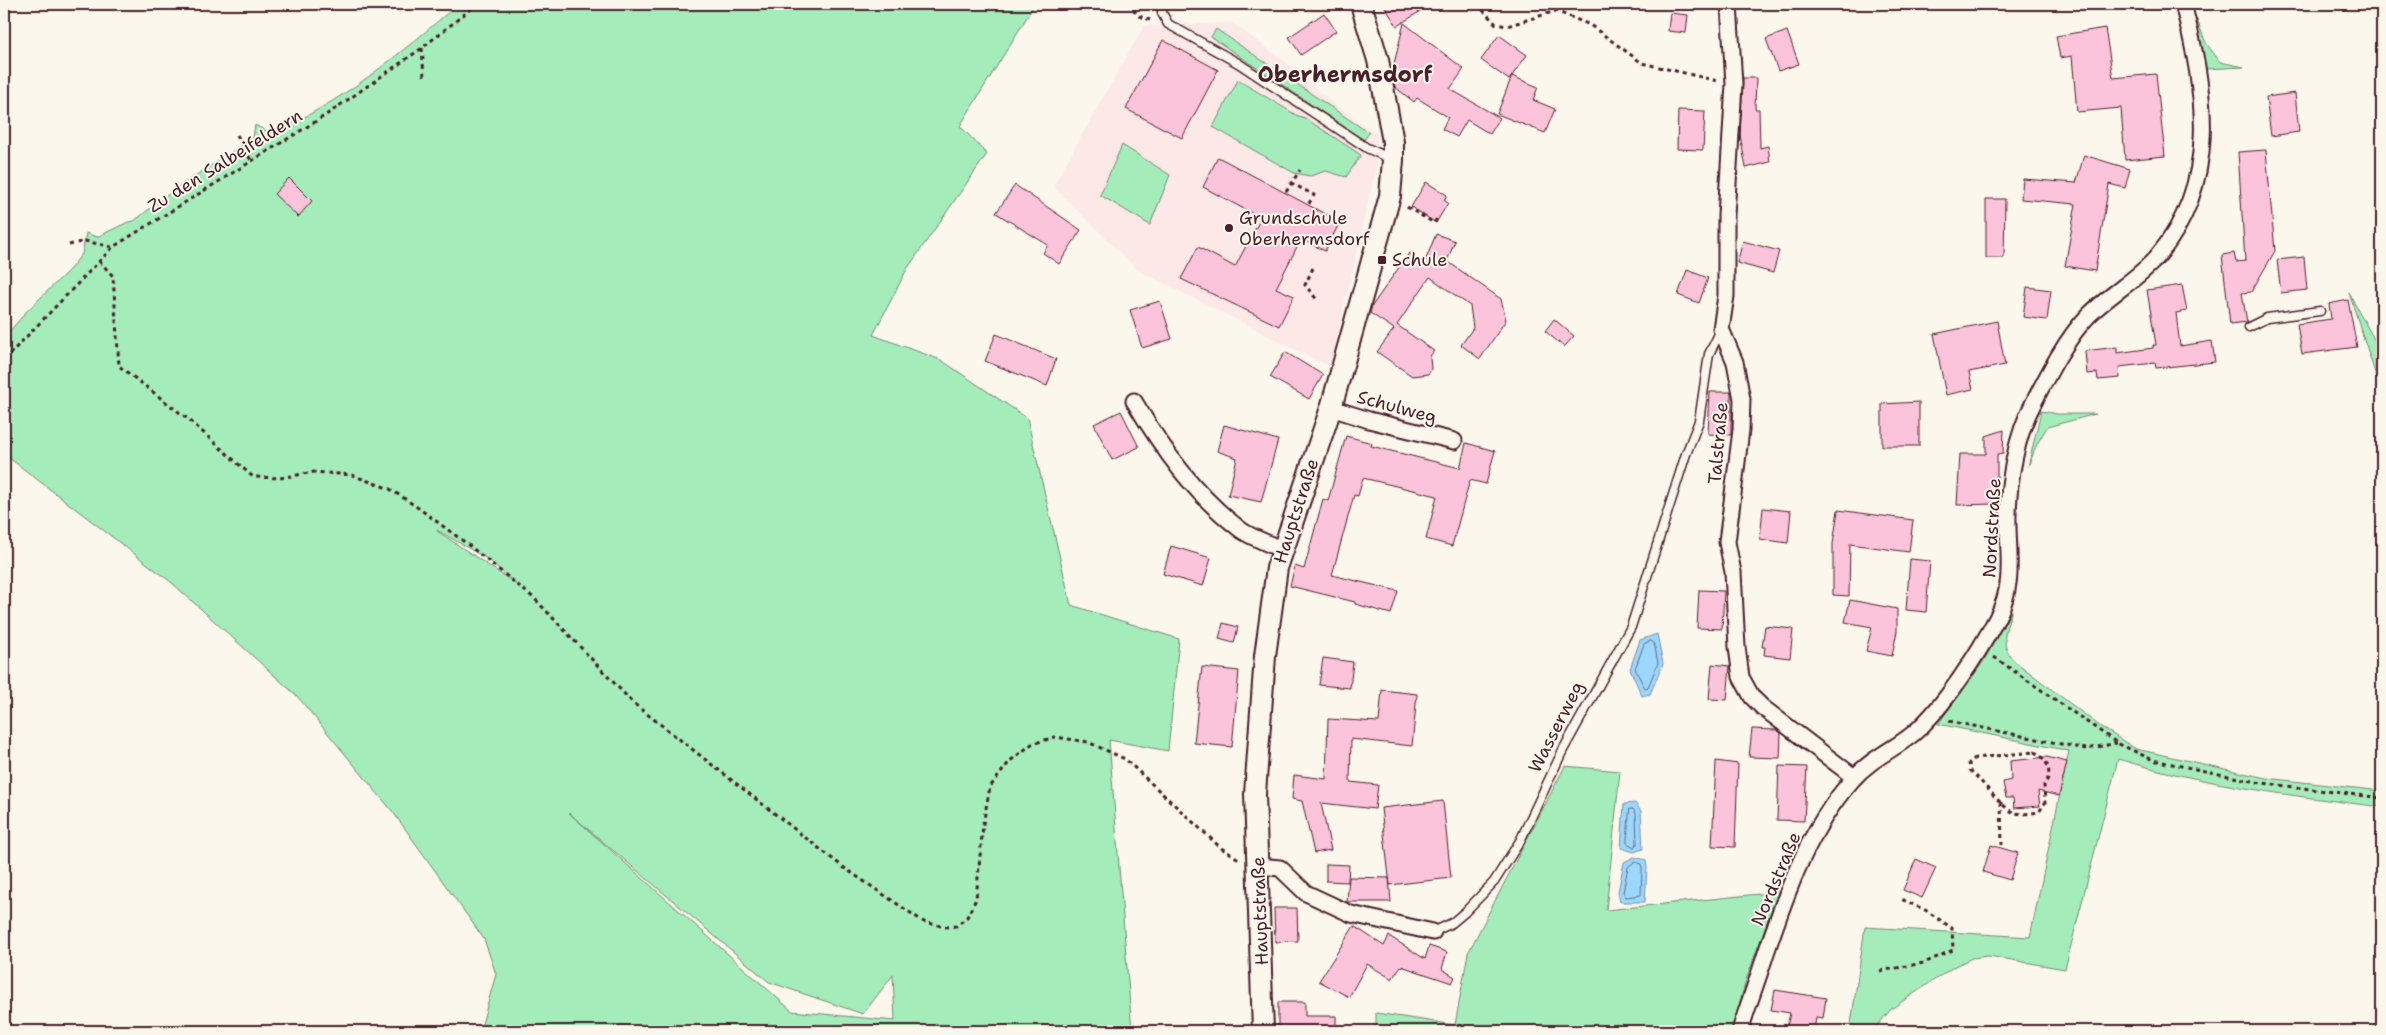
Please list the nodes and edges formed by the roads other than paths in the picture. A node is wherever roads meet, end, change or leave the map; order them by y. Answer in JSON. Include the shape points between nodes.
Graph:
{"nodes":[{"id":1,"x":1164,"y":4,"type":"edge"},
{"id":2,"x":1362,"y":4,"type":"edge"},
{"id":3,"x":1729,"y":4,"type":"edge"},
{"id":4,"x":2183,"y":4,"type":"edge"},
{"id":5,"x":1393,"y":160,"type":"junction"},
{"id":6,"x":2320,"y":311,"type":"dead end"},
{"id":7,"x":2249,"y":328,"type":"dead end"},
{"id":8,"x":1721,"y":329,"type":"junction"},
{"id":9,"x":1134,"y":401,"type":"dead end"},
{"id":10,"x":1330,"y":408,"type":"junction"},
{"id":11,"x":1454,"y":441,"type":"dead end"},
{"id":12,"x":1282,"y":550,"type":"junction"},
{"id":13,"x":1854,"y":777,"type":"junction"},
{"id":14,"x":1259,"y":866,"type":"junction"},
{"id":15,"x":1434,"y":932,"type":"joint"},
{"id":16,"x":1263,"y":1031,"type":"edge"},
{"id":17,"x":1740,"y":1031,"type":"edge"}],
"edges":[{"from":1,"to":5,"type":"lane","via":[[1162,13],[1168,24],[1238,63],[1367,148]]},
{"from":2,"to":5,"type":"street","name":"Hauptstraße","via":[[1378,60]]},
{"from":3,"to":8,"type":"street","via":[[1734,84],[1726,216],[1726,296]]},
{"from":4,"to":13,"type":"street","name":"Nordstraße","via":[[2200,85],[2202,116],[2201,166],[2186,214],[2156,257],[2088,316],[2075,332],[2032,406],[2017,451],[2011,484],[2009,586],[1998,616],[1953,687],[1928,719],[1913,734]]},
{"from":5,"to":10,"type":"street","name":"Hauptstraße","via":[[1390,196],[1382,231]]},
{"from":6,"to":7,"type":"lane","via":[[2268,318]]},
{"from":8,"to":13,"type":"street","name":"Talstraße","via":[[1736,362],[1742,399],[1726,542],[1733,572],[1741,677],[1762,707]]},
{"from":8,"to":15,"type":"lane","name":"Wasserweg","via":[[1709,354],[1699,421],[1631,627],[1564,750],[1520,841],[1494,882],[1466,912]]},
{"from":9,"to":12,"type":"street","via":[[1162,449],[1203,497],[1242,531]]},
{"from":10,"to":11,"type":"street","name":"Schulweg"},
{"from":10,"to":12,"type":"street","name":"Hauptstraße"},
{"from":12,"to":14,"type":"street","name":"Hauptstraße","via":[[1265,656],[1260,721],[1255,794]]},
{"from":13,"to":17,"type":"street","name":"Nordstraße","via":[[1833,804],[1803,854],[1774,928]]},
{"from":14,"to":15,"type":"street","name":"Wasserweg","via":[[1280,868],[1306,893],[1351,914]]},
{"from":14,"to":16,"type":"street","name":"Hauptstraße"}]}
